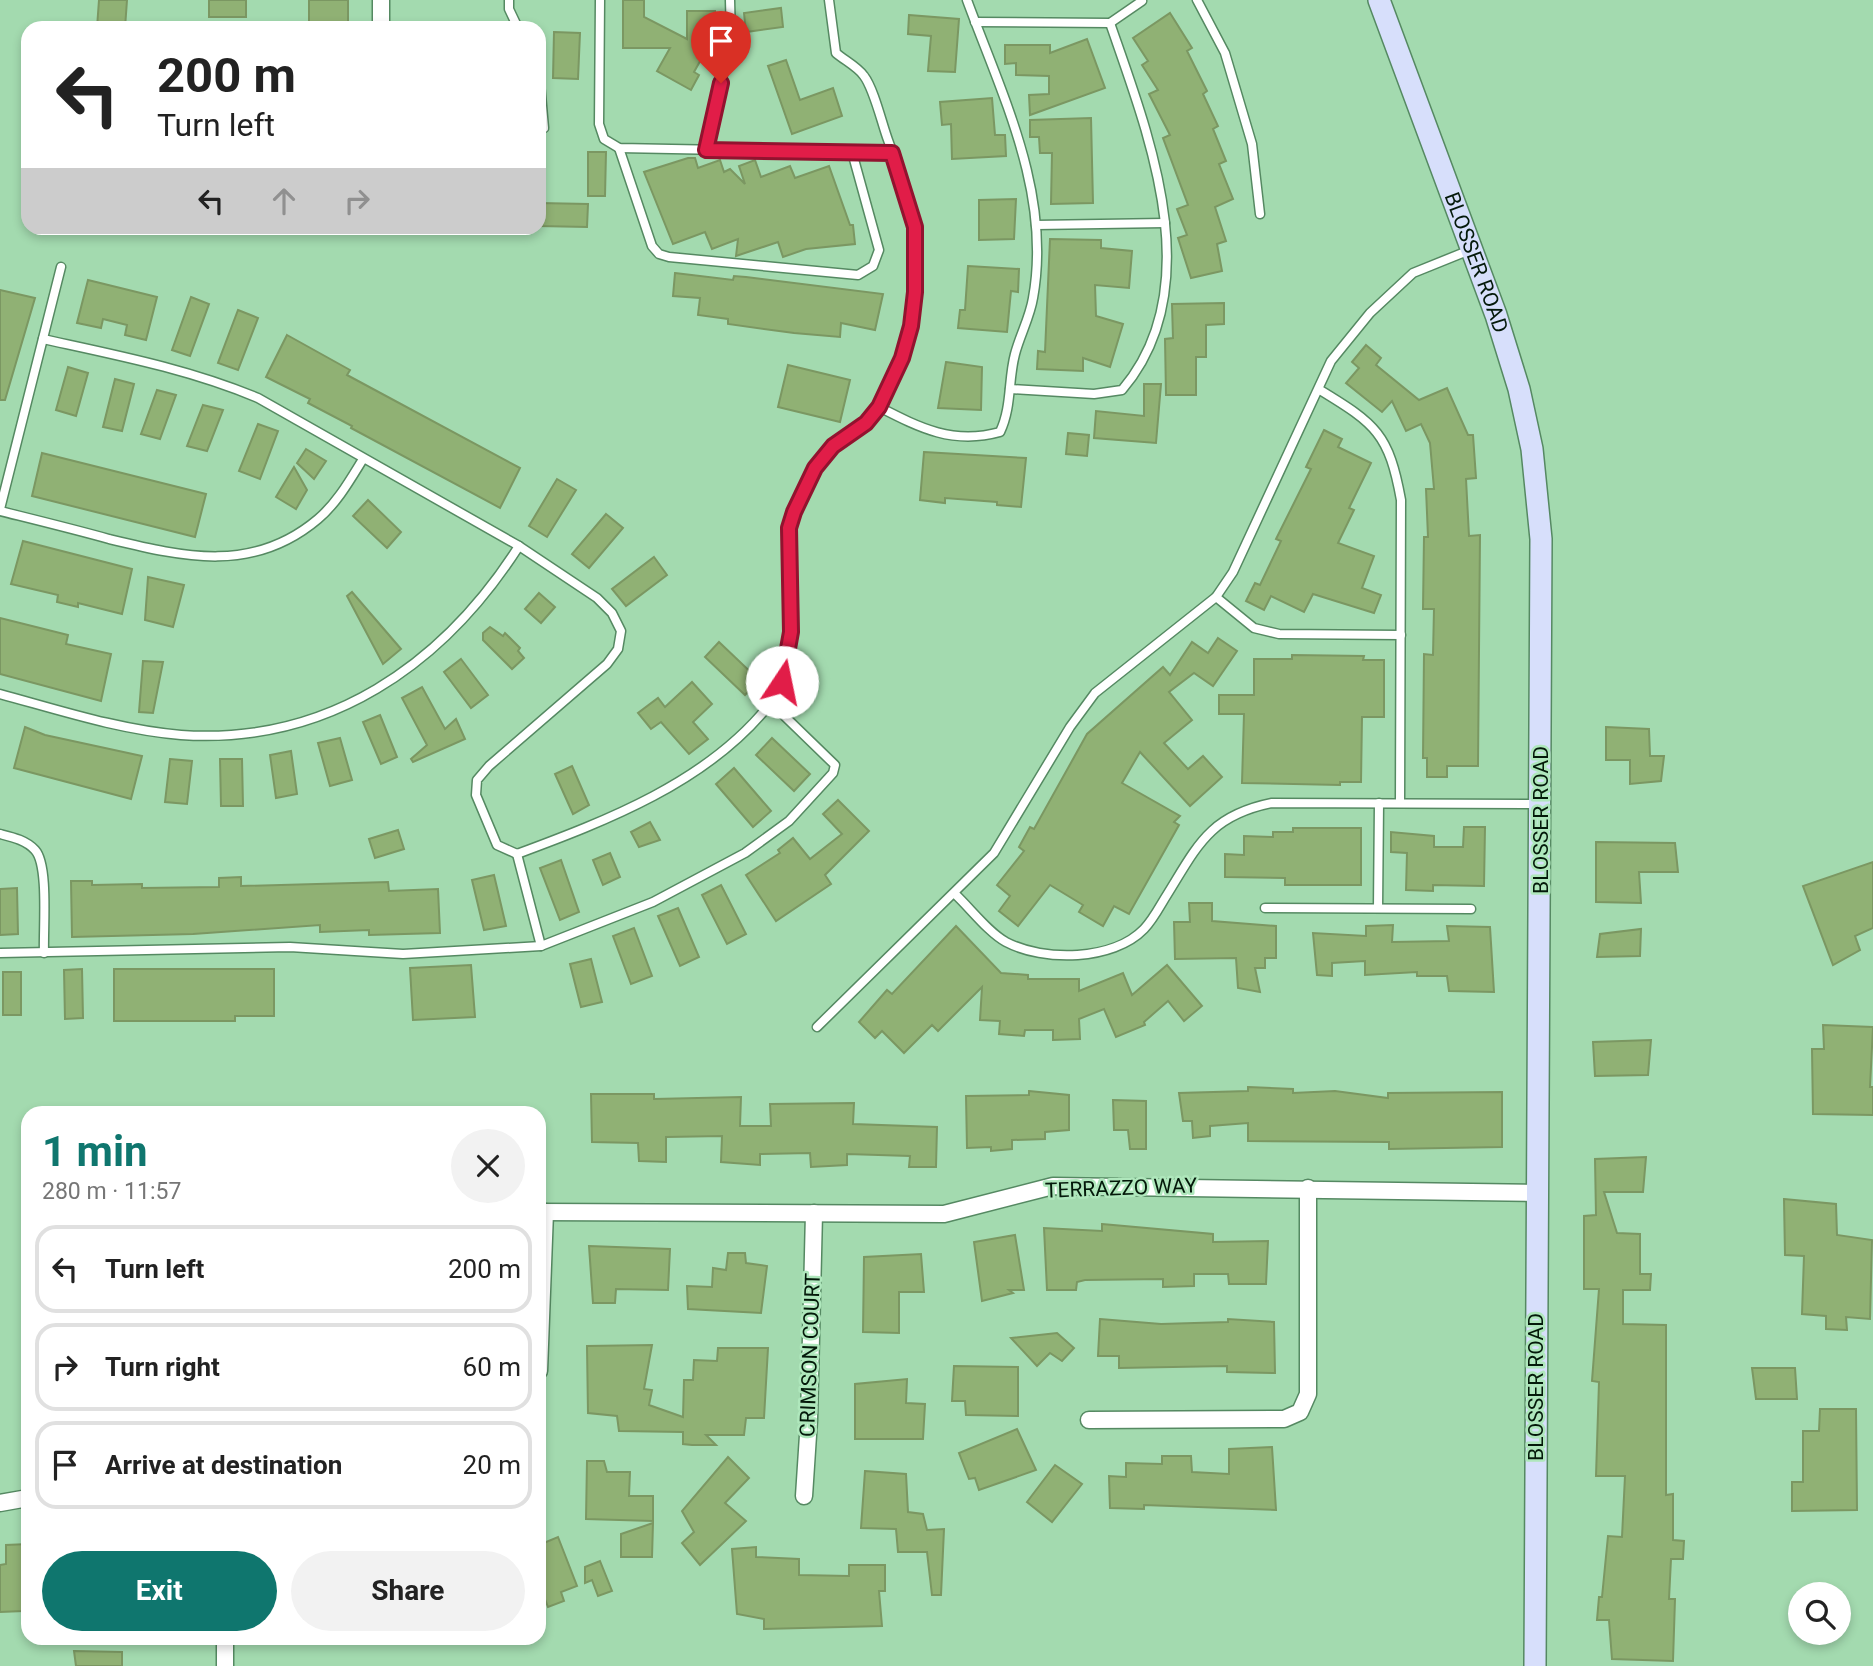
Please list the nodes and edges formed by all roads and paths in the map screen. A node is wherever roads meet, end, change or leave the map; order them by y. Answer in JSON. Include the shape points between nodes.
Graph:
{"nodes":[{"id":1,"x":381,"y":0,"type":"edge"},
{"id":2,"x":509,"y":0,"type":"edge"},
{"id":3,"x":600,"y":0,"type":"edge"},
{"id":4,"x":730,"y":0,"type":"edge"},
{"id":5,"x":829,"y":0,"type":"edge"},
{"id":6,"x":967,"y":0,"type":"edge"},
{"id":7,"x":1142,"y":0,"type":"edge"},
{"id":8,"x":1197,"y":0,"type":"edge"},
{"id":9,"x":1379,"y":0,"type":"edge"},
{"id":10,"x":381,"y":21,"type":"edge"},
{"id":11,"x":515,"y":21,"type":"edge"},
{"id":12,"x":975,"y":23,"type":"junction"},
{"id":13,"x":1110,"y":23,"type":"junction"},
{"id":14,"x":619,"y":148,"type":"junction"},
{"id":15,"x":706,"y":150,"type":"junction"},
{"id":16,"x":852,"y":152,"type":"junction"},
{"id":17,"x":892,"y":153,"type":"junction"},
{"id":18,"x":1260,"y":214,"type":"dead end"},
{"id":19,"x":1165,"y":223,"type":"junction"},
{"id":20,"x":1036,"y":225,"type":"junction"},
{"id":21,"x":1471,"y":249,"type":"junction"},
{"id":22,"x":61,"y":267,"type":"dead end"},
{"id":23,"x":43,"y":339,"type":"junction"},
{"id":24,"x":1010,"y":389,"type":"junction"},
{"id":25,"x":1320,"y":390,"type":"junction"},
{"id":26,"x":879,"y":407,"type":"junction"},
{"id":27,"x":363,"y":459,"type":"junction"},
{"id":28,"x":0,"y":510,"type":"edge"},
{"id":29,"x":519,"y":546,"type":"junction"},
{"id":30,"x":1216,"y":597,"type":"junction"},
{"id":31,"x":1401,"y":635,"type":"junction"},
{"id":32,"x":0,"y":694,"type":"edge"},
{"id":33,"x":771,"y":703,"type":"junction"},
{"id":34,"x":1379,"y":803,"type":"junction"},
{"id":35,"x":1400,"y":803,"type":"junction"},
{"id":36,"x":1541,"y":804,"type":"junction"},
{"id":37,"x":0,"y":834,"type":"edge"},
{"id":38,"x":517,"y":854,"type":"junction"},
{"id":39,"x":955,"y":894,"type":"junction"},
{"id":40,"x":1265,"y":908,"type":"dead end"},
{"id":41,"x":1378,"y":908,"type":"junction"},
{"id":42,"x":1471,"y":909,"type":"dead end"},
{"id":43,"x":541,"y":946,"type":"junction"},
{"id":44,"x":0,"y":953,"type":"edge"},
{"id":45,"x":44,"y":953,"type":"junction"},
{"id":46,"x":817,"y":1027,"type":"dead end"},
{"id":47,"x":1308,"y":1188,"type":"junction"},
{"id":48,"x":1537,"y":1193,"type":"junction"},
{"id":49,"x":546,"y":1212,"type":"edge"},
{"id":50,"x":814,"y":1213,"type":"junction"},
{"id":51,"x":1089,"y":1420,"type":"dead end"},
{"id":52,"x":804,"y":1496,"type":"dead end"},
{"id":53,"x":21,"y":1498,"type":"edge"},
{"id":54,"x":0,"y":1503,"type":"edge"},
{"id":55,"x":225,"y":1645,"type":"edge"},
{"id":56,"x":225,"y":1666,"type":"edge"},
{"id":57,"x":1535,"y":1666,"type":"edge"}],
"edges":[{"from":1,"to":10,"type":"street"},
{"from":2,"to":11,"type":"lane"},
{"from":3,"to":14,"type":"lane","via":[[599,124],[604,139]]},
{"from":4,"to":15,"type":"lane","via":[[731,39]]},
{"from":5,"to":17,"type":"lane","via":[[835,53],[865,76]]},
{"from":6,"to":12,"type":"lane"},
{"from":7,"to":13,"type":"lane"},
{"from":8,"to":18,"type":"lane","via":[[1225,53],[1252,144]]},
{"from":9,"to":21,"type":"street","name":"BLOSSER ROAD"},
{"from":12,"to":13,"type":"lane"},
{"from":12,"to":20,"type":"lane","via":[[1028,166]]},
{"from":13,"to":19,"type":"lane","via":[[1146,127],[1161,183]]},
{"from":14,"to":15,"type":"lane"},
{"from":14,"to":16,"type":"lane","via":[[652,246],[659,254],[858,275],[873,266],[879,250]]},
{"from":15,"to":16,"type":"lane"},
{"from":16,"to":17,"type":"lane"},
{"from":17,"to":26,"type":"lane","via":[[915,227],[915,292],[902,358]]},
{"from":19,"to":20,"type":"lane"},
{"from":19,"to":24,"type":"lane","via":[[1167,263],[1160,312],[1142,366],[1122,390],[1094,394]]},
{"from":20,"to":24,"type":"lane","via":[[1033,300]]},
{"from":21,"to":25,"type":"lane","via":[[1413,273],[1370,313],[1331,361]]},
{"from":21,"to":36,"type":"street","name":"BLOSSER ROAD","via":[[1519,389],[1532,449],[1541,539]]},
{"from":22,"to":23,"type":"lane"},
{"from":23,"to":27,"type":"lane","via":[[218,381],[258,398]]},
{"from":23,"to":28,"type":"lane"},
{"from":24,"to":26,"type":"lane","via":[[1008,416],[1000,432],[984,437],[927,432]]},
{"from":25,"to":30,"type":"lane","via":[[1233,572]]},
{"from":25,"to":31,"type":"lane","via":[[1378,432],[1394,462],[1401,500]]},
{"from":26,"to":33,"type":"lane","via":[[866,423],[833,446],[815,468],[794,512],[789,541],[791,632],[782,682]]},
{"from":27,"to":28,"type":"lane","via":[[319,519],[287,540],[254,553],[178,556]]},
{"from":27,"to":29,"type":"lane"},
{"from":29,"to":32,"type":"lane","via":[[492,589],[425,658],[366,696],[292,724],[240,734],[182,735],[129,728]]},
{"from":29,"to":38,"type":"lane","via":[[597,597],[621,631],[618,649],[607,664],[477,780],[476,795],[498,845]]},
{"from":30,"to":31,"type":"lane","via":[[1254,628],[1279,634]]},
{"from":30,"to":39,"type":"lane","via":[[1095,693],[995,853]]},
{"from":31,"to":35,"type":"lane"},
{"from":33,"to":38,"type":"lane","via":[[722,752],[688,775],[612,814]]},
{"from":33,"to":43,"type":"lane","via":[[835,765],[833,773],[789,821],[745,853],[653,902]]},
{"from":34,"to":35,"type":"lane"},
{"from":34,"to":39,"type":"lane","via":[[1272,803],[1244,809],[1221,821],[1202,840],[1143,930],[1114,948],[1079,955],[1041,953],[1006,942]]},
{"from":34,"to":41,"type":"lane"},
{"from":35,"to":36,"type":"lane"},
{"from":36,"to":48,"type":"street","name":"BLOSSER ROAD"},
{"from":37,"to":45,"type":"lane","via":[[21,840],[36,851],[42,870]]},
{"from":38,"to":43,"type":"lane"},
{"from":39,"to":46,"type":"lane"},
{"from":40,"to":41,"type":"lane"},
{"from":41,"to":42,"type":"lane"},
{"from":43,"to":45,"type":"lane","via":[[403,954],[290,947]]},
{"from":44,"to":45,"type":"lane"},
{"from":47,"to":48,"type":"street","name":"TERRAZZO WAY"},
{"from":47,"to":50,"type":"street","name":"TERRAZZO WAY","via":[[1053,1186],[944,1214]]},
{"from":47,"to":51,"type":"street","via":[[1308,1394],[1300,1412],[1284,1419]]},
{"from":48,"to":57,"type":"street","name":"BLOSSER ROAD"},
{"from":49,"to":50,"type":"street","name":"TERRAZZO WAY"},
{"from":50,"to":52,"type":"street","name":"CRIMSON COURT"},
{"from":53,"to":54,"type":"street"},
{"from":55,"to":56,"type":"street"}]}
